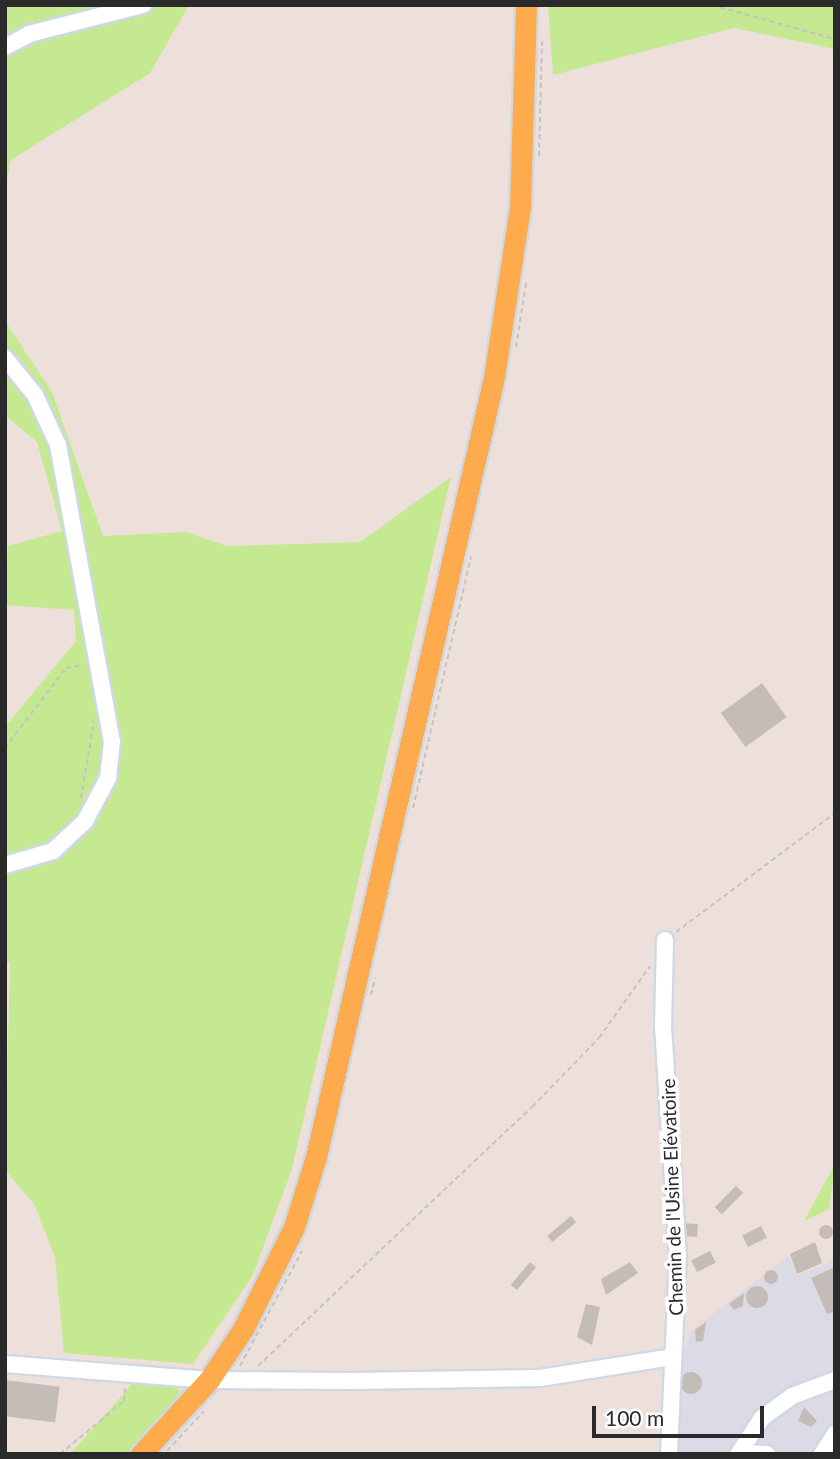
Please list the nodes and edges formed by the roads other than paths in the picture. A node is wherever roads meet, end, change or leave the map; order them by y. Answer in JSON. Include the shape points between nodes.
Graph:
{"nodes":[{"id":1,"x":143,"y":5,"type":"edge"},
{"id":2,"x":526,"y":5,"type":"edge"},
{"id":3,"x":5,"y":47,"type":"edge"},
{"id":4,"x":5,"y":358,"type":"edge"},
{"id":5,"x":5,"y":865,"type":"edge"},
{"id":6,"x":665,"y":940,"type":"road end"},
{"id":7,"x":673,"y":1357,"type":"junction"},
{"id":8,"x":5,"y":1364,"type":"edge"},
{"id":9,"x":209,"y":1380,"type":"junction"},
{"id":10,"x":835,"y":1380,"type":"edge"},
{"id":11,"x":835,"y":1434,"type":"edge"},
{"id":12,"x":141,"y":1454,"type":"edge"},
{"id":13,"x":669,"y":1454,"type":"edge"},
{"id":14,"x":767,"y":1454,"type":"edge"},
{"id":15,"x":822,"y":1454,"type":"edge"}],
"edges":[{"from":1,"to":3,"type":"street","via":[[29,34]]},
{"from":2,"to":9,"type":"main road","via":[[520,207],[494,377],[327,1113],[294,1227],[255,1308]]},
{"from":4,"to":5,"type":"street","via":[[35,396],[58,445],[112,741],[108,778],[85,821],[53,851]]},
{"from":6,"to":7,"type":"street","name":"Chemin de l'Usine Elévatoire","via":[[663,1014],[678,1255]]},
{"from":7,"to":9,"type":"street","via":[[540,1378]]},
{"from":7,"to":13,"type":"street","name":"Chemin de l'Usine Elévatoire"},
{"from":8,"to":9,"type":"street"},
{"from":9,"to":12,"type":"main road"},
{"from":10,"to":14,"type":"street","via":[[792,1396],[762,1418],[739,1453]]},
{"from":11,"to":15,"type":"street"}]}
